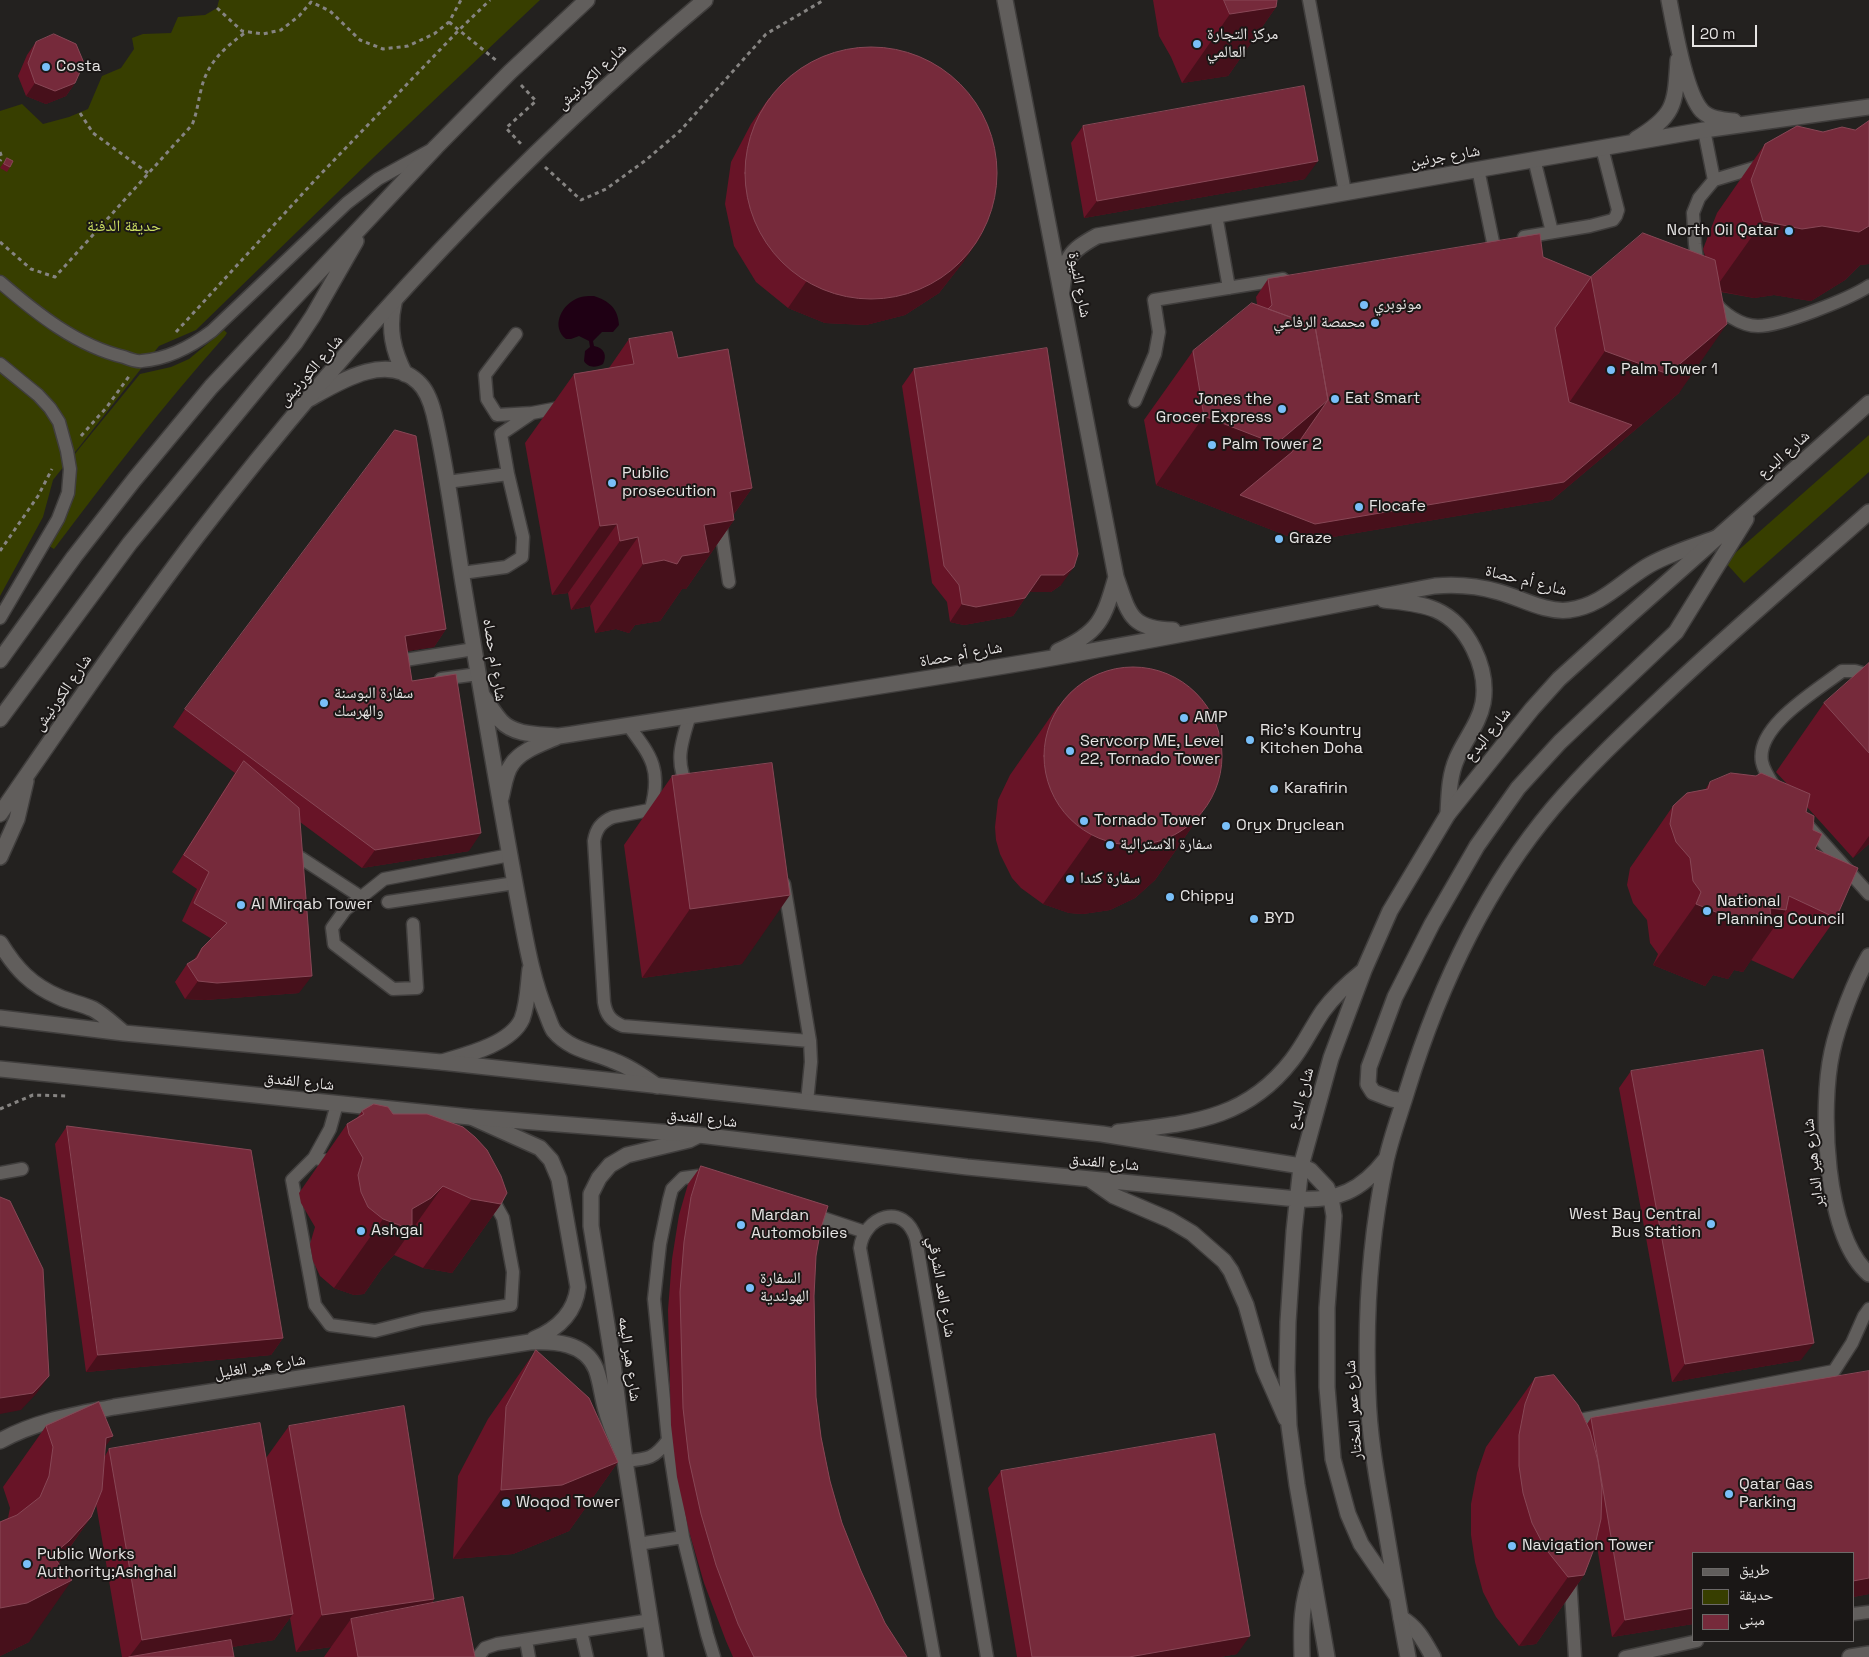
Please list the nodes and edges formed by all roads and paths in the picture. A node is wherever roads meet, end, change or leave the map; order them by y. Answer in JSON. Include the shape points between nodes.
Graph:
{"nodes":[{"id":1,"x":461,"y":0,"type":"edge"},
{"id":2,"x":490,"y":0,"type":"edge"},
{"id":3,"x":587,"y":0,"type":"edge"},
{"id":4,"x":705,"y":0,"type":"edge"},
{"id":5,"x":824,"y":0,"type":"edge"},
{"id":6,"x":1005,"y":0,"type":"edge"},
{"id":7,"x":1309,"y":0,"type":"edge"},
{"id":8,"x":1669,"y":0,"type":"edge"},
{"id":9,"x":311,"y":1,"type":"edge"},
{"id":10,"x":217,"y":8,"type":"dead end"},
{"id":11,"x":773,"y":30,"type":"dead end"},
{"id":12,"x":246,"y":32,"type":"junction"},
{"id":13,"x":1679,"y":50,"type":"junction"},
{"id":14,"x":1869,"y":107,"type":"edge"},
{"id":15,"x":80,"y":113,"type":"dead end"},
{"id":16,"x":1751,"y":123,"type":"junction"},
{"id":17,"x":1704,"y":130,"type":"junction"},
{"id":18,"x":1631,"y":143,"type":"junction"},
{"id":19,"x":436,"y":148,"type":"junction"},
{"id":20,"x":1602,"y":148,"type":"junction"},
{"id":21,"x":0,"y":152,"type":"edge"},
{"id":22,"x":1534,"y":159,"type":"junction"},
{"id":23,"x":0,"y":161,"type":"edge"},
{"id":24,"x":1773,"y":162,"type":"edge"},
{"id":25,"x":1478,"y":169,"type":"junction"},
{"id":26,"x":148,"y":172,"type":"junction"},
{"id":27,"x":1714,"y":180,"type":"junction"},
{"id":28,"x":1345,"y":192,"type":"junction"},
{"id":29,"x":1216,"y":215,"type":"junction"},
{"id":30,"x":363,"y":226,"type":"junction"},
{"id":31,"x":1552,"y":232,"type":"junction"},
{"id":32,"x":0,"y":242,"type":"edge"},
{"id":33,"x":1298,"y":276,"type":"edge"},
{"id":34,"x":1701,"y":278,"type":"edge"},
{"id":35,"x":0,"y":282,"type":"edge"},
{"id":36,"x":1869,"y":286,"type":"edge"},
{"id":37,"x":1229,"y":288,"type":"junction"},
{"id":38,"x":1062,"y":290,"type":"junction"},
{"id":39,"x":1708,"y":292,"type":"edge"},
{"id":40,"x":394,"y":302,"type":"junction"},
{"id":41,"x":173,"y":334,"type":"dead end"},
{"id":42,"x":516,"y":334,"type":"dead end"},
{"id":43,"x":141,"y":362,"type":"junction"},
{"id":44,"x":0,"y":364,"type":"edge"},
{"id":45,"x":406,"y":374,"type":"junction"},
{"id":46,"x":308,"y":400,"type":"junction"},
{"id":47,"x":1135,"y":401,"type":"dead end"},
{"id":48,"x":1869,"y":403,"type":"edge"},
{"id":49,"x":580,"y":404,"type":"edge"},
{"id":50,"x":532,"y":413,"type":"junction"},
{"id":51,"x":497,"y":415,"type":"junction"},
{"id":52,"x":501,"y":434,"type":"junction"},
{"id":53,"x":67,"y":451,"type":"junction"},
{"id":54,"x":508,"y":474,"type":"junction"},
{"id":55,"x":447,"y":482,"type":"junction"},
{"id":56,"x":1754,"y":505,"type":"junction"},
{"id":57,"x":1869,"y":512,"type":"edge"},
{"id":58,"x":719,"y":514,"type":"edge"},
{"id":59,"x":1718,"y":537,"type":"junction"},
{"id":60,"x":0,"y":551,"type":"edge"},
{"id":61,"x":462,"y":573,"type":"junction"},
{"id":62,"x":1116,"y":577,"type":"junction"},
{"id":63,"x":729,"y":582,"type":"edge"},
{"id":64,"x":1367,"y":598,"type":"junction"},
{"id":65,"x":0,"y":618,"type":"edge"},
{"id":66,"x":1202,"y":630,"type":"junction"},
{"id":67,"x":474,"y":649,"type":"junction"},
{"id":68,"x":1040,"y":659,"type":"junction"},
{"id":69,"x":0,"y":660,"type":"edge"},
{"id":70,"x":404,"y":660,"type":"edge"},
{"id":71,"x":478,"y":674,"type":"junction"},
{"id":72,"x":1869,"y":675,"type":"edge"},
{"id":73,"x":425,"y":682,"type":"edge"},
{"id":74,"x":482,"y":695,"type":"junction"},
{"id":75,"x":690,"y":715,"type":"junction"},
{"id":76,"x":0,"y":719,"type":"edge"},
{"id":77,"x":628,"y":725,"type":"junction"},
{"id":78,"x":559,"y":736,"type":"junction"},
{"id":79,"x":28,"y":774,"type":"junction"},
{"id":80,"x":500,"y":802,"type":"junction"},
{"id":81,"x":1786,"y":802,"type":"edge"},
{"id":82,"x":651,"y":809,"type":"junction"},
{"id":83,"x":0,"y":814,"type":"edge"},
{"id":84,"x":1448,"y":814,"type":"junction"},
{"id":85,"x":1798,"y":816,"type":"edge"},
{"id":86,"x":510,"y":855,"type":"junction"},
{"id":87,"x":0,"y":857,"type":"edge"},
{"id":88,"x":301,"y":858,"type":"edge"},
{"id":89,"x":782,"y":875,"type":"edge"},
{"id":90,"x":515,"y":883,"type":"junction"},
{"id":91,"x":1869,"y":894,"type":"edge"},
{"id":92,"x":361,"y":897,"type":"junction"},
{"id":93,"x":388,"y":902,"type":"dead end"},
{"id":94,"x":413,"y":924,"type":"dead end"},
{"id":95,"x":0,"y":943,"type":"edge"},
{"id":96,"x":1869,"y":956,"type":"edge"},
{"id":97,"x":530,"y":962,"type":"junction"},
{"id":98,"x":1364,"y":970,"type":"junction"},
{"id":99,"x":0,"y":1018,"type":"edge"},
{"id":100,"x":124,"y":1033,"type":"junction"},
{"id":101,"x":810,"y":1041,"type":"junction"},
{"id":102,"x":441,"y":1062,"type":"junction"},
{"id":103,"x":0,"y":1068,"type":"edge"},
{"id":104,"x":22,"y":1071,"type":"junction"},
{"id":105,"x":0,"y":1076,"type":"edge"},
{"id":106,"x":657,"y":1086,"type":"junction"},
{"id":107,"x":73,"y":1096,"type":"dead end"},
{"id":108,"x":1404,"y":1101,"type":"junction"},
{"id":109,"x":807,"y":1102,"type":"junction"},
{"id":110,"x":337,"y":1104,"type":"junction"},
{"id":111,"x":0,"y":1109,"type":"edge"},
{"id":112,"x":470,"y":1117,"type":"junction"},
{"id":113,"x":1102,"y":1134,"type":"junction"},
{"id":114,"x":699,"y":1135,"type":"junction"},
{"id":115,"x":314,"y":1158,"type":"junction"},
{"id":116,"x":1386,"y":1159,"type":"junction"},
{"id":117,"x":352,"y":1166,"type":"edge"},
{"id":118,"x":1301,"y":1166,"type":"junction"},
{"id":119,"x":22,"y":1169,"type":"dead end"},
{"id":120,"x":0,"y":1173,"type":"edge"},
{"id":121,"x":1090,"y":1179,"type":"junction"},
{"id":122,"x":724,"y":1186,"type":"edge"},
{"id":123,"x":473,"y":1194,"type":"edge"},
{"id":124,"x":1332,"y":1198,"type":"junction"},
{"id":125,"x":1297,"y":1199,"type":"junction"},
{"id":126,"x":799,"y":1210,"type":"edge"},
{"id":127,"x":865,"y":1232,"type":"junction"},
{"id":128,"x":1869,"y":1274,"type":"edge"},
{"id":129,"x":1869,"y":1309,"type":"edge"},
{"id":130,"x":530,"y":1342,"type":"junction"},
{"id":131,"x":1289,"y":1426,"type":"junction"},
{"id":132,"x":1562,"y":1433,"type":"edge"},
{"id":133,"x":668,"y":1440,"type":"junction"},
{"id":134,"x":0,"y":1441,"type":"edge"},
{"id":135,"x":625,"y":1459,"type":"junction"},
{"id":136,"x":683,"y":1537,"type":"junction"},
{"id":137,"x":638,"y":1544,"type":"junction"},
{"id":138,"x":1569,"y":1562,"type":"edge"},
{"id":139,"x":1312,"y":1573,"type":"junction"},
{"id":140,"x":1396,"y":1595,"type":"junction"},
{"id":141,"x":1869,"y":1612,"type":"edge"},
{"id":142,"x":1854,"y":1614,"type":"edge"},
{"id":143,"x":1401,"y":1618,"type":"junction"},
{"id":144,"x":650,"y":1620,"type":"junction"},
{"id":145,"x":581,"y":1631,"type":"junction"},
{"id":146,"x":526,"y":1640,"type":"junction"},
{"id":147,"x":1692,"y":1642,"type":"edge"},
{"id":148,"x":1869,"y":1654,"type":"edge"},
{"id":149,"x":478,"y":1657,"type":"edge"},
{"id":150,"x":529,"y":1657,"type":"edge"},
{"id":151,"x":587,"y":1657,"type":"edge"},
{"id":152,"x":656,"y":1657,"type":"edge"},
{"id":153,"x":714,"y":1657,"type":"edge"},
{"id":154,"x":934,"y":1657,"type":"edge"},
{"id":155,"x":987,"y":1657,"type":"edge"},
{"id":156,"x":1302,"y":1657,"type":"edge"},
{"id":157,"x":1327,"y":1657,"type":"edge"},
{"id":158,"x":1408,"y":1657,"type":"edge"},
{"id":159,"x":1432,"y":1657,"type":"edge"},
{"id":160,"x":1575,"y":1657,"type":"edge"},
{"id":161,"x":1625,"y":1657,"type":"edge"},
{"id":162,"x":1850,"y":1657,"type":"edge"}],
"edges":[{"from":1,"to":9,"type":"path","via":[[449,22],[434,34],[408,46],[383,49],[360,40],[330,11]]},
{"from":2,"to":41,"type":"path","via":[[458,30]]},
{"from":3,"to":19,"type":"street"},
{"from":4,"to":40,"type":"street","name":"شارع الكورنيش","via":[[533,156]]},
{"from":5,"to":11,"type":"path"},
{"from":6,"to":38,"type":"street","name":"شارع النيوة"},
{"from":7,"to":28,"type":"lane"},
{"from":8,"to":13,"type":"street"},
{"from":9,"to":12,"type":"path","via":[[281,30],[263,34]]},
{"from":10,"to":12,"type":"path"},
{"from":12,"to":26,"type":"path","via":[[214,60],[204,76],[198,112],[192,124]]},
{"from":13,"to":16,"type":"street","via":[[1693,97],[1702,111],[1716,119]]},
{"from":13,"to":18,"type":"street","via":[[1676,93],[1668,114],[1652,130]]},
{"from":14,"to":16,"type":"street","name":"شارع جرنين"},
{"from":15,"to":26,"type":"path","via":[[93,133]]},
{"from":16,"to":17,"type":"street","name":"شارع جرنين"},
{"from":17,"to":18,"type":"street","name":"شارع جرنين"},
{"from":17,"to":27,"type":"lane"},
{"from":18,"to":20,"type":"street","name":"شارع جرنين"},
{"from":19,"to":30,"type":"street"},
{"from":19,"to":43,"type":"lane","via":[[378,179],[347,203],[212,331],[171,354]]},
{"from":20,"to":22,"type":"street","name":"شارع جرنين"},
{"from":20,"to":31,"type":"lane","via":[[1618,210],[1616,216],[1613,220],[1590,226]]},
{"from":21,"to":23,"type":"path"},
{"from":22,"to":25,"type":"street","name":"شارع جرنين"},
{"from":22,"to":31,"type":"lane"},
{"from":24,"to":27,"type":"lane"},
{"from":25,"to":28,"type":"street","name":"شارع جرنين"},
{"from":25,"to":31,"type":"lane","via":[[1497,242]]},
{"from":26,"to":32,"type":"path","via":[[55,277],[31,269]]},
{"from":27,"to":34,"type":"lane","via":[[1699,198],[1693,213]]},
{"from":28,"to":29,"type":"street","name":"شارع جرنين"},
{"from":29,"to":37,"type":"lane"},
{"from":29,"to":38,"type":"street","name":"شارع جرنين","via":[[1096,236],[1076,247],[1068,260]]},
{"from":30,"to":69,"type":"street","via":[[211,387],[92,534]]},
{"from":30,"to":76,"type":"street","via":[[336,278],[295,343],[130,543]]},
{"from":33,"to":37,"type":"lane"},
{"from":35,"to":43,"type":"lane","via":[[56,326],[106,353]]},
{"from":36,"to":39,"type":"lane","via":[[1790,319],[1757,326],[1744,324],[1718,308]]},
{"from":37,"to":47,"type":"lane","via":[[1154,300],[1159,332],[1155,354]]},
{"from":38,"to":62,"type":"street","name":"شارع النيوة"},
{"from":40,"to":45,"type":"street","name":"شارع ام حصاه","via":[[390,321],[392,339]]},
{"from":40,"to":46,"type":"street","name":"شارع الكورنيش"},
{"from":42,"to":51,"type":"lane","via":[[485,375],[487,399]]},
{"from":43,"to":53,"type":"path"},
{"from":44,"to":53,"type":"lane","via":[[50,408],[59,422]]},
{"from":45,"to":46,"type":"street","via":[[388,369],[373,371],[334,385]]},
{"from":45,"to":55,"type":"street","name":"شارع ام حصاه","via":[[429,396]]},
{"from":46,"to":79,"type":"street","name":"شارع الكورنيش","via":[[198,535]]},
{"from":48,"to":56,"type":"street","name":"شارع البدع"},
{"from":49,"to":50,"type":"lane"},
{"from":50,"to":51,"type":"lane"},
{"from":50,"to":52,"type":"lane"},
{"from":51,"to":52,"type":"lane"},
{"from":52,"to":54,"type":"lane"},
{"from":53,"to":60,"type":"path","via":[[52,468],[38,496]]},
{"from":53,"to":65,"type":"lane","via":[[70,470],[68,493],[58,519]]},
{"from":54,"to":55,"type":"lane"},
{"from":54,"to":61,"type":"lane","via":[[523,537],[522,557],[506,567]]},
{"from":55,"to":61,"type":"street","name":"شارع ام حصاه"},
{"from":56,"to":59,"type":"street","name":"شارع البدع"},
{"from":56,"to":108,"type":"street","via":[[1676,632],[1560,742],[1518,788],[1477,846],[1432,924],[1396,997],[1369,1067],[1368,1084],[1373,1092]]},
{"from":57,"to":108,"type":"street","via":[[1710,651],[1596,759],[1551,811],[1513,862],[1455,964]]},
{"from":58,"to":63,"type":"lane"},
{"from":59,"to":64,"type":"street","name":"شارع أم حصاة","via":[[1646,567],[1606,597],[1568,610],[1552,609],[1498,591],[1463,585],[1435,586]]},
{"from":59,"to":84,"type":"street","name":"شارع البدع","via":[[1559,679]]},
{"from":61,"to":67,"type":"street","name":"شارع ام حصاه"},
{"from":62,"to":66,"type":"street","name":"شارع النيوة","via":[[1135,621],[1161,630]]},
{"from":62,"to":68,"type":"street","name":"شارع النيوة","via":[[1108,605],[1091,633]]},
{"from":64,"to":66,"type":"street","name":"شارع أم حصاة"},
{"from":64,"to":84,"type":"street","name":"شارع أم حصاة","via":[[1438,610],[1461,628],[1479,661],[1483,701],[1478,720],[1453,769]]},
{"from":66,"to":68,"type":"street","name":"شارع أم حصاة"},
{"from":67,"to":70,"type":"lane"},
{"from":67,"to":71,"type":"street","name":"شارع ام حصاه"},
{"from":68,"to":75,"type":"street","name":"شارع أم حصاة"},
{"from":71,"to":73,"type":"lane"},
{"from":71,"to":74,"type":"street","name":"شارع ام حصاه"},
{"from":72,"to":81,"type":"lane","via":[[1842,671],[1782,717],[1769,735],[1762,748],[1762,763]]},
{"from":74,"to":78,"type":"street","name":"شارع أم حصاة","via":[[501,722],[510,728]]},
{"from":74,"to":80,"type":"street","name":"شارع ام حصاه"},
{"from":75,"to":77,"type":"street","name":"شارع أم حصاة"},
{"from":75,"to":82,"type":"lane","via":[[681,742],[680,767],[687,802]]},
{"from":77,"to":78,"type":"street","name":"شارع أم حصاة"},
{"from":77,"to":82,"type":"lane","via":[[649,753],[653,765],[655,793]]},
{"from":78,"to":80,"type":"street","name":"شارع أم حصاة","via":[[526,752],[512,763]]},
{"from":79,"to":83,"type":"street","name":"شارع الكورنيش"},
{"from":79,"to":87,"type":"street","via":[[17,819]]},
{"from":80,"to":86,"type":"street","name":"شارع ام حصاه"},
{"from":82,"to":101,"type":"lane","via":[[605,820],[594,841],[604,1002],[609,1018],[623,1026]]},
{"from":84,"to":98,"type":"street","name":"شارع البدع","via":[[1390,911]]},
{"from":85,"to":91,"type":"lane"},
{"from":86,"to":90,"type":"street","name":"شارع ام حصاه"},
{"from":86,"to":92,"type":"lane","via":[[384,878]]},
{"from":88,"to":92,"type":"lane"},
{"from":89,"to":101,"type":"lane"},
{"from":90,"to":93,"type":"lane"},
{"from":90,"to":97,"type":"street","name":"شارع ام حصاه"},
{"from":92,"to":94,"type":"lane","via":[[344,910],[332,928],[334,944],[393,988],[417,988]]},
{"from":95,"to":100,"type":"street","via":[[13,964],[36,985],[94,1010]]},
{"from":96,"to":128,"type":"street","name":"شارع هير الداير","via":[[1843,1015],[1832,1052],[1825,1106],[1832,1183],[1841,1225],[1849,1249]]},
{"from":97,"to":102,"type":"street","name":"شارع ام حصاه","via":[[525,1008],[521,1021],[510,1034],[494,1044]]},
{"from":97,"to":106,"type":"street","name":"شارع ام حصاه","via":[[554,1031],[571,1045],[613,1060],[642,1074]]},
{"from":98,"to":113,"type":"street","via":[[1341,988],[1274,1081],[1250,1100],[1210,1117],[1184,1123]]},
{"from":98,"to":118,"type":"street","name":"شارع البدع","via":[[1331,1058]]},
{"from":99,"to":100,"type":"street","name":"شارع الفندق"},
{"from":100,"to":102,"type":"street","name":"شارع الفندق"},
{"from":101,"to":109,"type":"lane"},
{"from":102,"to":106,"type":"street","name":"شارع الفندق"},
{"from":103,"to":104,"type":"street","name":"شارع الفندق"},
{"from":104,"to":105,"type":"street"},
{"from":104,"to":110,"type":"street","name":"شارع الفندق"},
{"from":106,"to":109,"type":"street","name":"شارع الفندق"},
{"from":107,"to":111,"type":"path","via":[[33,1095]]},
{"from":108,"to":116,"type":"street"},
{"from":109,"to":113,"type":"street","name":"شارع الفندق"},
{"from":110,"to":112,"type":"street","name":"شارع الفندق"},
{"from":110,"to":115,"type":"lane","via":[[330,1129]]},
{"from":112,"to":114,"type":"street","name":"شارع الفندق"},
{"from":112,"to":130,"type":"street","name":"شارع هير الغليل","via":[[540,1148],[551,1160],[559,1179],[578,1287],[577,1299],[561,1323]]},
{"from":113,"to":118,"type":"street","name":"شارع الفندق"},
{"from":114,"to":121,"type":"street","name":"شارع الفندق"},
{"from":114,"to":135,"type":"street","name":"شارع هير اليمه","via":[[627,1155],[610,1165],[591,1194],[590,1226]]},
{"from":115,"to":117,"type":"lane"},
{"from":115,"to":123,"type":"lane","via":[[292,1180],[316,1305],[330,1325],[375,1331],[422,1319],[511,1305],[513,1272],[503,1218],[492,1198]]},
{"from":116,"to":124,"type":"street","name":"شارع الفندق","via":[[1375,1174]]},
{"from":116,"to":140,"type":"street","name":"شارع عمر المختار","via":[[1372,1257],[1367,1326],[1368,1397]]},
{"from":118,"to":124,"type":"street","via":[[1321,1180]]},
{"from":118,"to":125,"type":"street","name":"شارع البدع"},
{"from":119,"to":120,"type":"lane"},
{"from":121,"to":125,"type":"street","name":"شارع الفندق"},
{"from":121,"to":131,"type":"street","via":[[1114,1196],[1192,1233],[1224,1261],[1246,1305],[1264,1369]]},
{"from":122,"to":133,"type":"lane","via":[[698,1176],[683,1178],[672,1189],[666,1214],[654,1299]]},
{"from":124,"to":125,"type":"street","name":"شارع الفندق"},
{"from":124,"to":140,"type":"street","via":[[1334,1225],[1327,1387],[1333,1459],[1348,1514],[1361,1544]]},
{"from":125,"to":131,"type":"street","via":[[1288,1322]]},
{"from":126,"to":127,"type":"lane"},
{"from":127,"to":154,"type":"lane","via":[[860,1248]]},
{"from":127,"to":155,"type":"lane","name":"شارع العد الشرقي","via":[[877,1221],[899,1216],[908,1222],[916,1239]]},
{"from":129,"to":132,"type":"lane","via":[[1834,1371],[1561,1423]]},
{"from":130,"to":134,"type":"street","name":"شارع هير الغليل","via":[[114,1407],[53,1419],[19,1430]]},
{"from":130,"to":135,"type":"street","name":"شارع هير الغليل","via":[[567,1344],[592,1360],[606,1412]]},
{"from":131,"to":139,"type":"street"},
{"from":133,"to":135,"type":"lane","via":[[652,1456]]},
{"from":133,"to":136,"type":"lane"},
{"from":135,"to":137,"type":"street","name":"شارع هير اليمه"},
{"from":136,"to":137,"type":"lane"},
{"from":136,"to":153,"type":"lane"},
{"from":137,"to":144,"type":"street","name":"شارع هير اليمه"},
{"from":138,"to":160,"type":"lane"},
{"from":139,"to":156,"type":"street","via":[[1301,1618]]},
{"from":139,"to":157,"type":"street"},
{"from":140,"to":143,"type":"street","name":"شارع عمر المختار"},
{"from":141,"to":142,"type":"lane"},
{"from":143,"to":158,"type":"street","name":"شارع عمر المختار"},
{"from":143,"to":159,"type":"street","via":[[1421,1636]]},
{"from":144,"to":145,"type":"lane"},
{"from":144,"to":152,"type":"street","name":"شارع هير اليمه"},
{"from":145,"to":146,"type":"lane"},
{"from":145,"to":151,"type":"lane"},
{"from":146,"to":149,"type":"lane","via":[[485,1648]]},
{"from":146,"to":150,"type":"lane"},
{"from":147,"to":161,"type":"lane"},
{"from":148,"to":162,"type":"street"}]}
